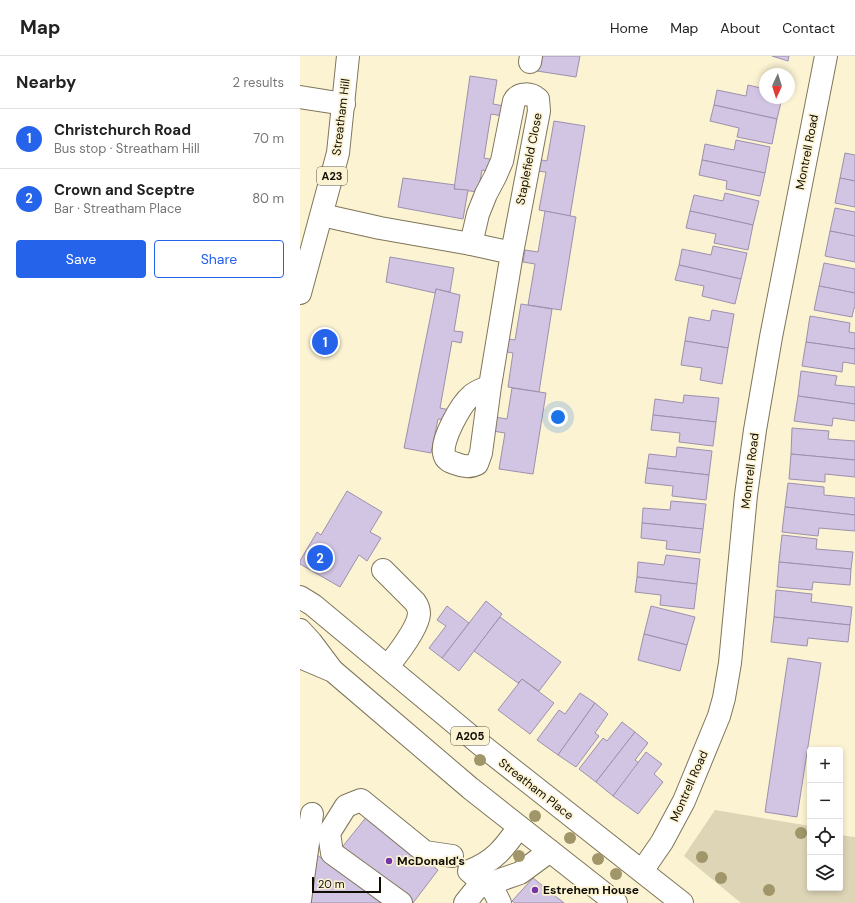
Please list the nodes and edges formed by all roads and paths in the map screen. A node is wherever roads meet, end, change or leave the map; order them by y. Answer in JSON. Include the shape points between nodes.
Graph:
{"nodes":[{"id":1,"x":348,"y":56,"type":"edge"},
{"id":2,"x":826,"y":56,"type":"edge"},
{"id":3,"x":300,"y":96,"type":"edge"},
{"id":4,"x":344,"y":104,"type":"junction"},
{"id":5,"x":322,"y":215,"type":"junction"},
{"id":6,"x":470,"y":244,"type":"junction"},
{"id":7,"x":512,"y":252,"type":"junction"},
{"id":8,"x":300,"y":293,"type":"edge"},
{"id":9,"x":490,"y":386,"type":"dead end"},
{"id":10,"x":383,"y":570,"type":"dead end"},
{"id":11,"x":300,"y":597,"type":"edge"},
{"id":12,"x":300,"y":630,"type":"edge"},
{"id":13,"x":300,"y":657,"type":"edge"},
{"id":14,"x":388,"y":666,"type":"junction"},
{"id":15,"x":333,"y":671,"type":"junction"},
{"id":16,"x":312,"y":814,"type":"dead end"},
{"id":17,"x":519,"y":827,"type":"junction"},
{"id":18,"x":550,"y":852,"type":"junction"},
{"id":19,"x":452,"y":856,"type":"dead end"},
{"id":20,"x":642,"y":871,"type":"junction"},
{"id":21,"x":482,"y":880,"type":"junction"},
{"id":22,"x":300,"y":900,"type":"edge"},
{"id":23,"x":400,"y":903,"type":"edge"},
{"id":24,"x":465,"y":903,"type":"edge"},
{"id":25,"x":500,"y":903,"type":"edge"},
{"id":26,"x":616,"y":903,"type":"edge"},
{"id":27,"x":682,"y":903,"type":"edge"}],
"edges":[{"from":1,"to":4,"type":"main road","name":"Streatham Hill","number":"A23"},
{"from":2,"to":20,"type":"main road","name":"Montrell Road","via":[[755,430],[746,495],[731,655],[724,698],[684,800],[662,842]]},
{"from":3,"to":4,"type":"main road"},
{"from":4,"to":5,"type":"main road","name":"Streatham Hill","number":"A23","via":[[338,153]]},
{"from":5,"to":6,"type":"main road"},
{"from":5,"to":8,"type":"main road","name":"Streatham Hill","number":"A23"},
{"from":6,"to":7,"type":"main road"},
{"from":6,"to":7,"type":"main road","name":"Staplefield Close","via":[[478,214],[502,161],[514,101],[516,97],[526,94],[538,99],[539,111]]},
{"from":7,"to":9,"type":"main road","name":"Staplefield Close"},
{"from":10,"to":14,"type":"main road","via":[[415,602],[419,612],[411,633]]},
{"from":11,"to":14,"type":"main road","name":"Streatham Place","number":"A205"},
{"from":12,"to":15,"type":"main road"},
{"from":13,"to":15,"type":"main road"},
{"from":14,"to":20,"type":"main road","name":"Streatham Place","number":"A205","via":[[480,744]]},
{"from":15,"to":17,"type":"main road"},
{"from":16,"to":22,"type":"main road"},
{"from":17,"to":18,"type":"main road"},
{"from":17,"to":21,"type":"main road","via":[[501,852],[481,867]]},
{"from":18,"to":21,"type":"main road","via":[[520,873]]},
{"from":18,"to":26,"type":"main road"},
{"from":19,"to":23,"type":"main road","via":[[425,852],[373,809],[358,814],[342,834],[332,853]]},
{"from":20,"to":27,"type":"main road","name":"Streatham Place","number":"A205"},
{"from":21,"to":24,"type":"main road"},
{"from":21,"to":25,"type":"main road"}]}
